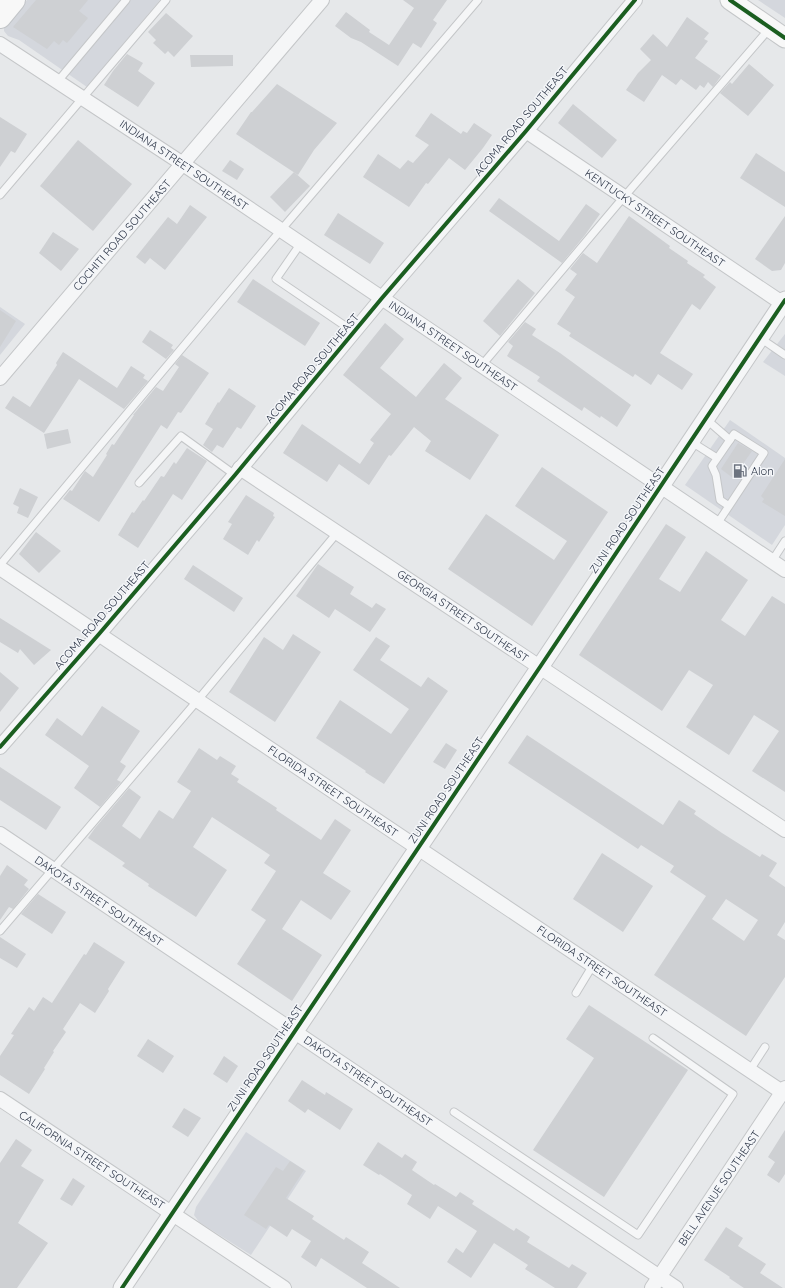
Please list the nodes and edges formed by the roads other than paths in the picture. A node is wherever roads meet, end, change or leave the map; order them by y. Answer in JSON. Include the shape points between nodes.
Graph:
{"nodes":[{"id":1,"x":14,"y":0,"type":"edge"},
{"id":2,"x":126,"y":0,"type":"edge"},
{"id":3,"x":166,"y":0,"type":"edge"},
{"id":4,"x":322,"y":0,"type":"edge"},
{"id":5,"x":478,"y":0,"type":"edge"},
{"id":6,"x":635,"y":0,"type":"edge"},
{"id":7,"x":730,"y":0,"type":"edge"},
{"id":8,"x":0,"y":16,"type":"edge"},
{"id":9,"x":778,"y":33,"type":"edge"},
{"id":10,"x":0,"y":44,"type":"edge"},
{"id":11,"x":58,"y":81,"type":"junction"},
{"id":12,"x":82,"y":97,"type":"junction"},
{"id":13,"x":526,"y":131,"type":"junction"},
{"id":14,"x":183,"y":164,"type":"junction"},
{"id":15,"x":0,"y":195,"type":"edge"},
{"id":16,"x":624,"y":197,"type":"junction"},
{"id":17,"x":281,"y":230,"type":"junction"},
{"id":18,"x":301,"y":243,"type":"junction"},
{"id":19,"x":382,"y":298,"type":"junction"},
{"id":20,"x":784,"y":303,"type":"edge"},
{"id":21,"x":354,"y":332,"type":"junction"},
{"id":22,"x":760,"y":338,"type":"junction"},
{"id":23,"x":785,"y":355,"type":"edge"},
{"id":24,"x":482,"y":365,"type":"junction"},
{"id":25,"x":0,"y":378,"type":"edge"},
{"id":26,"x":706,"y":418,"type":"junction"},
{"id":27,"x":730,"y":440,"type":"junction"},
{"id":28,"x":690,"y":441,"type":"junction"},
{"id":29,"x":717,"y":458,"type":"junction"},
{"id":30,"x":238,"y":472,"type":"junction"},
{"id":31,"x":138,"y":483,"type":"dead end"},
{"id":32,"x":660,"y":486,"type":"junction"},
{"id":33,"x":729,"y":506,"type":"junction"},
{"id":34,"x":717,"y":524,"type":"junction"},
{"id":35,"x":337,"y":533,"type":"junction"},
{"id":36,"x":785,"y":541,"type":"edge"},
{"id":37,"x":772,"y":561,"type":"junction"},
{"id":38,"x":0,"y":565,"type":"edge"},
{"id":39,"x":0,"y":568,"type":"edge"},
{"id":40,"x":785,"y":570,"type":"edge"},
{"id":41,"x":99,"y":634,"type":"junction"},
{"id":42,"x":540,"y":667,"type":"junction"},
{"id":43,"x":197,"y":701,"type":"junction"},
{"id":44,"x":0,"y":746,"type":"edge"},
{"id":45,"x":785,"y":830,"type":"edge"},
{"id":46,"x":0,"y":834,"type":"edge"},
{"id":47,"x":418,"y":848,"type":"junction"},
{"id":48,"x":53,"y":870,"type":"junction"},
{"id":49,"x":0,"y":932,"type":"edge"},
{"id":50,"x":594,"y":966,"type":"junction"},
{"id":51,"x":576,"y":993,"type":"dead end"},
{"id":52,"x":294,"y":1032,"type":"junction"},
{"id":53,"x":653,"y":1038,"type":"dead end"},
{"id":54,"x":765,"y":1048,"type":"dead end"},
{"id":55,"x":750,"y":1070,"type":"junction"},
{"id":56,"x":784,"y":1091,"type":"edge"},
{"id":57,"x":0,"y":1099,"type":"edge"},
{"id":58,"x":454,"y":1112,"type":"dead end"},
{"id":59,"x":172,"y":1213,"type":"junction"},
{"id":60,"x":656,"y":1283,"type":"edge"},
{"id":61,"x":122,"y":1288,"type":"edge"},
{"id":62,"x":284,"y":1288,"type":"edge"},
{"id":63,"x":676,"y":1288,"type":"edge"}],
"edges":[{"from":1,"to":8,"type":"main road"},
{"from":2,"to":11,"type":"lane"},
{"from":3,"to":12,"type":"lane"},
{"from":4,"to":14,"type":"street","name":"COCHITI ROAD SOUTHEAST"},
{"from":5,"to":17,"type":"lane"},
{"from":6,"to":13,"type":"street","name":"ACOMA ROAD SOUTHEAST"},
{"from":7,"to":9,"type":"main road"},
{"from":9,"to":16,"type":"lane"},
{"from":10,"to":11,"type":"street","name":"INDIANA STREET SOUTHEAST"},
{"from":11,"to":12,"type":"street","name":"INDIANA STREET SOUTHEAST"},
{"from":12,"to":14,"type":"street","name":"INDIANA STREET SOUTHEAST"},
{"from":12,"to":15,"type":"lane"},
{"from":13,"to":16,"type":"street","name":"KENTUCKY STREET SOUTHEAST"},
{"from":13,"to":19,"type":"street","name":"ACOMA ROAD SOUTHEAST"},
{"from":14,"to":17,"type":"street","name":"INDIANA STREET SOUTHEAST"},
{"from":14,"to":25,"type":"street","name":"COCHITI ROAD SOUTHEAST"},
{"from":16,"to":20,"type":"street","name":"KENTUCKY STREET SOUTHEAST"},
{"from":16,"to":24,"type":"lane"},
{"from":17,"to":18,"type":"street","name":"INDIANA STREET SOUTHEAST"},
{"from":17,"to":38,"type":"lane"},
{"from":18,"to":19,"type":"street","name":"INDIANA STREET SOUTHEAST"},
{"from":18,"to":21,"type":"lane","via":[[276,279]]},
{"from":19,"to":21,"type":"street","name":"ACOMA ROAD SOUTHEAST"},
{"from":19,"to":24,"type":"street","name":"INDIANA STREET SOUTHEAST"},
{"from":20,"to":22,"type":"street","name":"ZUNI ROAD SOUTHEAST"},
{"from":21,"to":30,"type":"street","name":"ACOMA ROAD SOUTHEAST"},
{"from":22,"to":23,"type":"lane"},
{"from":22,"to":26,"type":"street","name":"ZUNI ROAD SOUTHEAST"},
{"from":24,"to":32,"type":"street","name":"INDIANA STREET SOUTHEAST"},
{"from":26,"to":27,"type":"lane"},
{"from":26,"to":28,"type":"street","name":"ZUNI ROAD SOUTHEAST"},
{"from":27,"to":29,"type":"lane"},
{"from":27,"to":33,"type":"lane","via":[[734,434],[764,453]]},
{"from":28,"to":29,"type":"lane"},
{"from":28,"to":32,"type":"street","name":"ZUNI ROAD SOUTHEAST"},
{"from":29,"to":33,"type":"lane","via":[[712,466],[720,500]]},
{"from":30,"to":31,"type":"lane","via":[[181,436]]},
{"from":30,"to":35,"type":"street","name":"GEORGIA STREET SOUTHEAST"},
{"from":30,"to":41,"type":"street","name":"ACOMA ROAD SOUTHEAST"},
{"from":32,"to":34,"type":"street","name":"INDIANA STREET SOUTHEAST"},
{"from":32,"to":42,"type":"street","name":"ZUNI ROAD SOUTHEAST"},
{"from":33,"to":34,"type":"lane"},
{"from":34,"to":37,"type":"street","name":"INDIANA STREET SOUTHEAST"},
{"from":35,"to":42,"type":"street","name":"GEORGIA STREET SOUTHEAST"},
{"from":35,"to":43,"type":"lane"},
{"from":36,"to":37,"type":"lane"},
{"from":37,"to":40,"type":"street","name":"INDIANA STREET SOUTHEAST"},
{"from":39,"to":41,"type":"street","name":"FLORIDA STREET SOUTHEAST"},
{"from":41,"to":43,"type":"street","name":"FLORIDA STREET SOUTHEAST"},
{"from":41,"to":44,"type":"street","name":"ACOMA ROAD SOUTHEAST"},
{"from":42,"to":45,"type":"street","name":"GEORGIA STREET SOUTHEAST"},
{"from":42,"to":47,"type":"street","name":"ZUNI ROAD SOUTHEAST"},
{"from":43,"to":47,"type":"street","name":"FLORIDA STREET SOUTHEAST"},
{"from":43,"to":48,"type":"lane"},
{"from":46,"to":48,"type":"street","name":"DAKOTA STREET SOUTHEAST"},
{"from":47,"to":50,"type":"street","name":"FLORIDA STREET SOUTHEAST"},
{"from":47,"to":52,"type":"street","name":"ZUNI ROAD SOUTHEAST"},
{"from":48,"to":49,"type":"lane"},
{"from":48,"to":52,"type":"street","name":"DAKOTA STREET SOUTHEAST"},
{"from":50,"to":51,"type":"lane"},
{"from":50,"to":55,"type":"street","name":"FLORIDA STREET SOUTHEAST"},
{"from":52,"to":59,"type":"street","name":"ZUNI ROAD SOUTHEAST"},
{"from":52,"to":60,"type":"street","name":"DAKOTA STREET SOUTHEAST"},
{"from":53,"to":58,"type":"lane","via":[[733,1094],[638,1235]]},
{"from":54,"to":55,"type":"lane"},
{"from":55,"to":56,"type":"street","name":"FLORIDA STREET SOUTHEAST"},
{"from":56,"to":60,"type":"street","name":"BELL AVENUE SOUTHEAST"},
{"from":57,"to":59,"type":"street","name":"CALIFORNIA STREET SOUTHEAST"},
{"from":59,"to":61,"type":"street","name":"ZUNI ROAD SOUTHEAST"},
{"from":59,"to":62,"type":"street","name":"CALIFORNIA STREET SOUTHEAST"},
{"from":60,"to":63,"type":"street","name":"DAKOTA STREET SOUTHEAST"}]}
